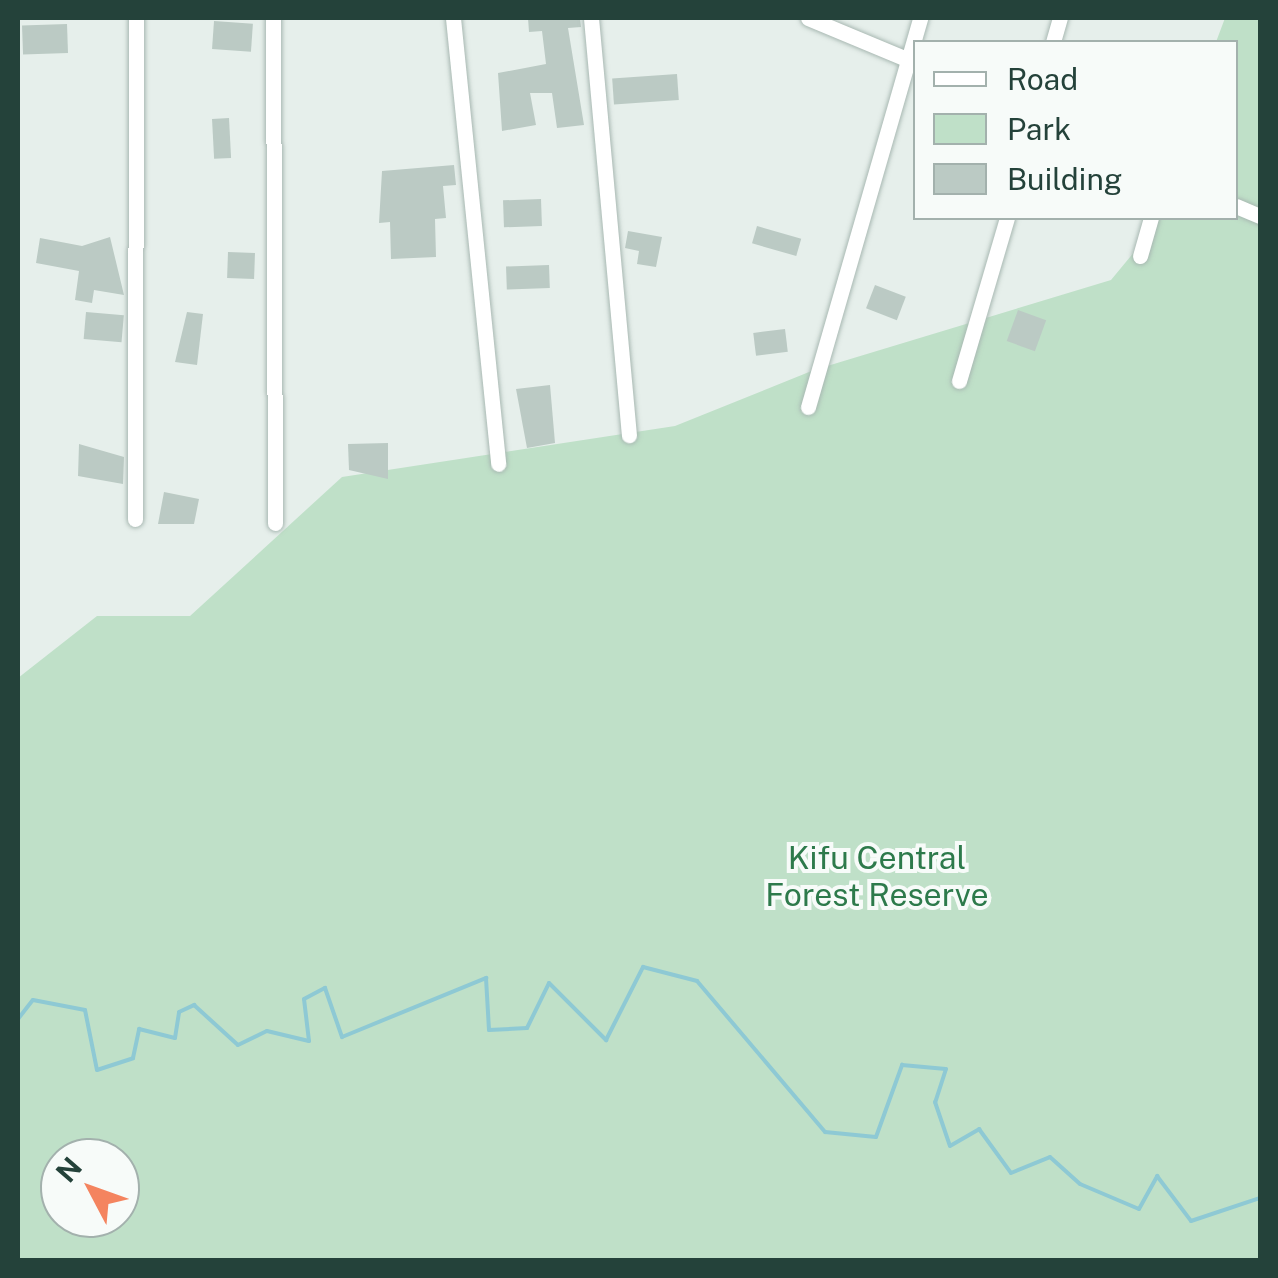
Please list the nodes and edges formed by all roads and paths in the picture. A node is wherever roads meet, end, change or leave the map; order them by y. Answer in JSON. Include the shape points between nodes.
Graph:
{"nodes":[{"id":1,"x":136,"y":18,"type":"edge"},
{"id":2,"x":273,"y":18,"type":"edge"},
{"id":3,"x":453,"y":18,"type":"edge"},
{"id":4,"x":591,"y":18,"type":"edge"},
{"id":5,"x":808,"y":18,"type":"edge"},
{"id":6,"x":912,"y":61,"type":"edge"},
{"id":7,"x":1006,"y":220,"type":"edge"},
{"id":8,"x":1151,"y":220,"type":"edge"},
{"id":9,"x":1140,"y":256,"type":"dead end"},
{"id":10,"x":959,"y":381,"type":"dead end"},
{"id":11,"x":808,"y":407,"type":"dead end"},
{"id":12,"x":629,"y":435,"type":"dead end"},
{"id":13,"x":498,"y":464,"type":"dead end"},
{"id":14,"x":135,"y":519,"type":"dead end"},
{"id":15,"x":275,"y":523,"type":"dead end"}],
"edges":[{"from":1,"to":14,"type":"street"},
{"from":2,"to":15,"type":"street"},
{"from":3,"to":13,"type":"street"},
{"from":4,"to":12,"type":"street"},
{"from":5,"to":6,"type":"street"},
{"from":6,"to":11,"type":"street"},
{"from":7,"to":10,"type":"street"},
{"from":8,"to":9,"type":"street"}]}
